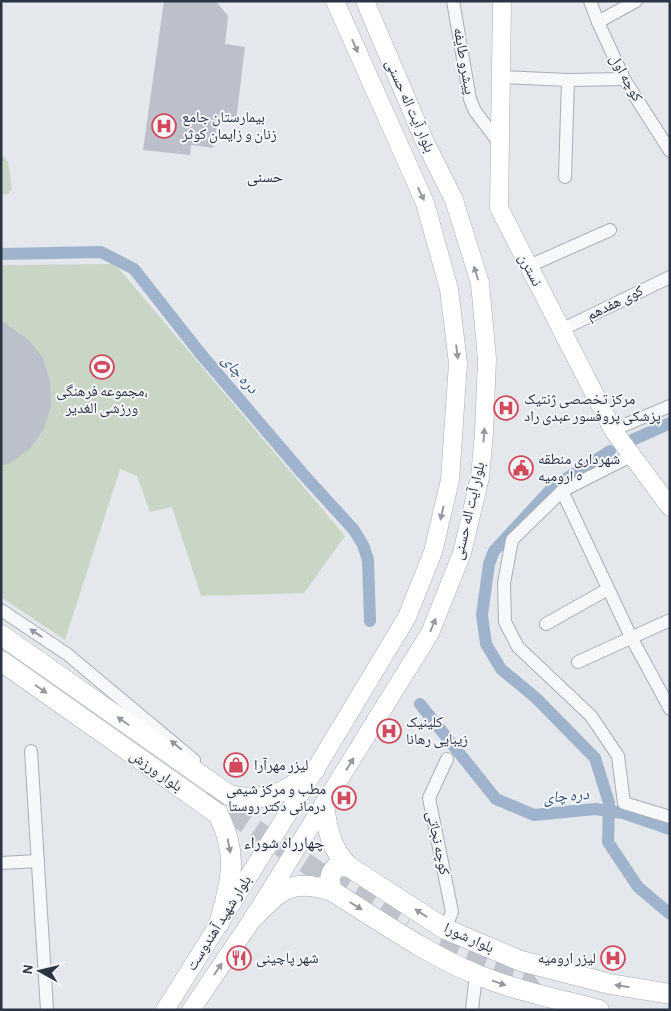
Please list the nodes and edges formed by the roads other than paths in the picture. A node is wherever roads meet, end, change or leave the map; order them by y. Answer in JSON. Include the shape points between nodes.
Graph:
{"nodes":[{"id":1,"x":335,"y":1,"type":"edge"},
{"id":2,"x":364,"y":1,"type":"edge"},
{"id":3,"x":453,"y":1,"type":"edge"},
{"id":4,"x":502,"y":1,"type":"edge"},
{"id":5,"x":590,"y":1,"type":"edge"},
{"id":6,"x":636,"y":1,"type":"edge"},
{"id":7,"x":598,"y":22,"type":"junction"},
{"id":8,"x":500,"y":77,"type":"junction"},
{"id":9,"x":624,"y":79,"type":"junction"},
{"id":10,"x":568,"y":80,"type":"junction"},
{"id":11,"x":499,"y":143,"type":"junction"},
{"id":12,"x":668,"y":143,"type":"edge"},
{"id":13,"x":565,"y":177,"type":"dead end"},
{"id":14,"x":610,"y":230,"type":"dead end"},
{"id":15,"x":529,"y":266,"type":"junction"},
{"id":16,"x":670,"y":277,"type":"edge"},
{"id":17,"x":560,"y":330,"type":"junction"},
{"id":18,"x":670,"y":406,"type":"edge"},
{"id":19,"x":614,"y":430,"type":"junction"},
{"id":20,"x":631,"y":456,"type":"junction"},
{"id":21,"x":562,"y":491,"type":"junction"},
{"id":22,"x":670,"y":507,"type":"edge"},
{"id":23,"x":608,"y":589,"type":"junction"},
{"id":24,"x":1,"y":610,"type":"edge"},
{"id":25,"x":670,"y":620,"type":"edge"},
{"id":26,"x":546,"y":624,"type":"dead end"},
{"id":27,"x":1,"y":635,"type":"edge"},
{"id":28,"x":631,"y":637,"type":"junction"},
{"id":29,"x":1,"y":661,"type":"edge"},
{"id":30,"x":578,"y":662,"type":"dead end"},
{"id":31,"x":670,"y":709,"type":"edge"},
{"id":32,"x":31,"y":751,"type":"dead end"},
{"id":33,"x":446,"y":759,"type":"dead end"},
{"id":34,"x":315,"y":770,"type":"junction"},
{"id":35,"x":207,"y":780,"type":"junction"},
{"id":36,"x":229,"y":795,"type":"junction"},
{"id":37,"x":324,"y":805,"type":"junction"},
{"id":38,"x":218,"y":814,"type":"junction"},
{"id":39,"x":287,"y":815,"type":"junction"},
{"id":40,"x":670,"y":817,"type":"edge"},
{"id":41,"x":309,"y":829,"type":"junction"},
{"id":42,"x":274,"y":836,"type":"joint"},
{"id":43,"x":296,"y":850,"type":"joint"},
{"id":44,"x":261,"y":857,"type":"junction"},
{"id":45,"x":38,"y":862,"type":"junction"},
{"id":46,"x":1,"y":863,"type":"edge"},
{"id":47,"x":348,"y":866,"type":"junction"},
{"id":48,"x":283,"y":871,"type":"junction"},
{"id":49,"x":332,"y":891,"type":"junction"},
{"id":50,"x":254,"y":917,"type":"junction"},
{"id":51,"x":219,"y":924,"type":"junction"},
{"id":52,"x":444,"y":929,"type":"junction"},
{"id":53,"x":476,"y":974,"type":"junction"},
{"id":54,"x":670,"y":994,"type":"edge"},
{"id":55,"x":47,"y":1010,"type":"edge"},
{"id":56,"x":165,"y":1010,"type":"edge"},
{"id":57,"x":191,"y":1010,"type":"edge"},
{"id":58,"x":472,"y":1010,"type":"edge"},
{"id":59,"x":599,"y":1010,"type":"edge"}],
"edges":[{"from":1,"to":34,"type":"main road","name":"بلوار آیت اله حسنی","one_way":true,"via":[[425,203],[449,289],[458,363],[450,480],[433,552],[407,617]]},
{"from":37,"to":2,"type":"main road","name":"بلوار آیت اله حسنی","one_way":true,"via":[[430,633],[462,553],[480,477],[484,433],[487,359],[480,283],[454,200],[424,140]]},
{"from":3,"to":11,"type":"street","name":"پیشرو طایفه","via":[[470,99]]},
{"from":4,"to":8,"type":"main road","name":"نسترن"},
{"from":5,"to":7,"type":"street","name":"کوچه اول"},
{"from":6,"to":7,"type":"street"},
{"from":7,"to":9,"type":"street","name":"کوچه اول"},
{"from":8,"to":10,"type":"street"},
{"from":8,"to":11,"type":"main road","name":"نسترن"},
{"from":9,"to":10,"type":"street"},
{"from":9,"to":12,"type":"street","name":"کوچه اول"},
{"from":10,"to":13,"type":"street"},
{"from":11,"to":15,"type":"main road","name":"نسترن","via":[[499,208]]},
{"from":14,"to":15,"type":"street"},
{"from":15,"to":17,"type":"main road","name":"نسترن"},
{"from":16,"to":17,"type":"street","name":"کوی هفدهم"},
{"from":17,"to":19,"type":"main road","name":"نسترن"},
{"from":18,"to":19,"type":"street"},
{"from":19,"to":20,"type":"main road","name":"نسترن"},
{"from":20,"to":21,"type":"street"},
{"from":20,"to":22,"type":"main road","name":"نسترن"},
{"from":21,"to":23,"type":"street"},
{"from":21,"to":40,"type":"street","via":[[512,540],[504,583],[505,622],[518,647],[591,716],[618,756],[624,803]]},
{"from":23,"to":26,"type":"street"},
{"from":23,"to":28,"type":"street"},
{"from":35,"to":24,"type":"street","one_way":true,"via":[[205,770],[67,654]]},
{"from":25,"to":28,"type":"street"},
{"from":35,"to":27,"type":"main road","name":"بلوار ورزش","one_way":true},
{"from":28,"to":30,"type":"street"},
{"from":28,"to":31,"type":"street"},
{"from":29,"to":38,"type":"main road","name":"بلوار ورزش","one_way":true},
{"from":32,"to":45,"type":"street"},
{"from":33,"to":52,"type":"street","name":"کوچه نجاتی","via":[[429,798],[452,912]]},
{"from":34,"to":36,"type":"main road","name":"بلوار ورزش","via":[[281,792],[264,797],[246,799]]},
{"from":34,"to":39,"type":"main road","name":"بلوار آیت اله حسنی"},
{"from":35,"to":36,"type":"main road","name":"بلوار ورزش"},
{"from":36,"to":38,"type":"main road","via":[[233,800],[232,810],[224,816]]},
{"from":37,"to":41,"type":"main road","name":"بلوار آیت اله حسنی"},
{"from":37,"to":47,"type":"main road","name":"بلوار شورا","via":[[330,840]]},
{"from":38,"to":51,"type":"main road","one_way":true,"via":[[226,829],[232,862],[231,880]]},
{"from":39,"to":41,"type":"main road"},
{"from":39,"to":42,"type":"main road","name":"بلوار آیت اله حسنی"},
{"from":41,"to":43,"type":"main road","name":"بلوار آیت اله حسنی"},
{"from":42,"to":44,"type":"main road","name":"بلوار شهید آهندوست"},
{"from":43,"to":48,"type":"main road","name":"بلوار شهید آهندوست"},
{"from":44,"to":48,"type":"main road"},
{"from":44,"to":51,"type":"main road","name":"بلوار شهید آهندوست"},
{"from":45,"to":46,"type":"street"},
{"from":45,"to":55,"type":"street"},
{"from":47,"to":49,"type":"main road","via":[[336,867],[331,872]]},
{"from":52,"to":47,"type":"main road","name":"بلوار شورا","one_way":true},
{"from":48,"to":50,"type":"main road","name":"بلوار شهید آهندوست"},
{"from":49,"to":50,"type":"main road","name":"بلوار شورا","via":[[317,886],[287,888]]},
{"from":49,"to":53,"type":"main road","name":"بلوار شورا","one_way":true,"via":[[434,954]]},
{"from":57,"to":50,"type":"main road","name":"بلوار شهید آهندوست","one_way":true},
{"from":51,"to":56,"type":"main road","name":"بلوار شهید آهندوست"},
{"from":54,"to":52,"type":"main road","name":"بلوار شورا","one_way":true,"via":[[610,984],[521,961]]},
{"from":53,"to":58,"type":"street"},
{"from":53,"to":59,"type":"main road","name":"بلوار شورا","one_way":true,"via":[[510,987]]}]}
